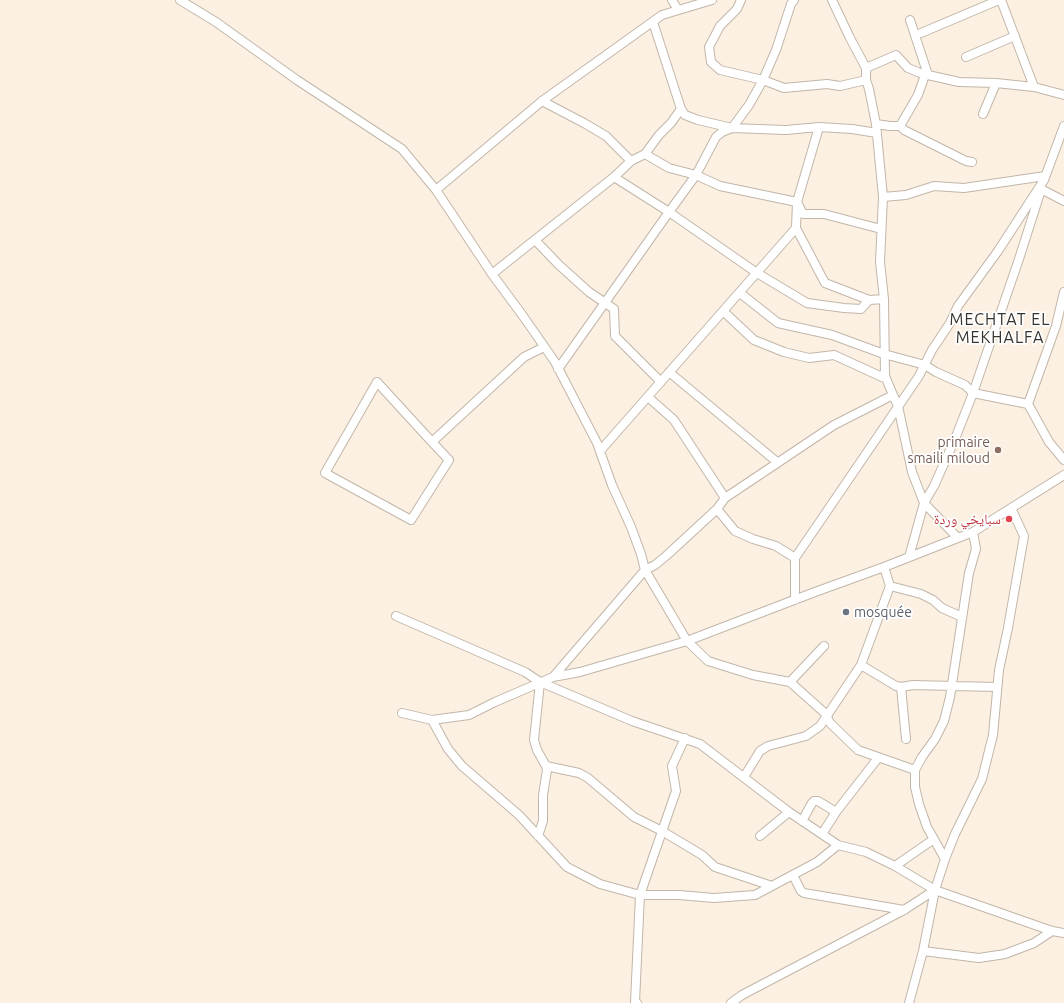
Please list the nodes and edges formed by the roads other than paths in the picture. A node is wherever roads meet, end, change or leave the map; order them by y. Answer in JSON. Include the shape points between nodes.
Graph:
{"nodes":[{"id":1,"x":180,"y":0,"type":"edge"},
{"id":2,"x":672,"y":0,"type":"edge"},
{"id":3,"x":712,"y":0,"type":"edge"},
{"id":4,"x":742,"y":0,"type":"edge"},
{"id":5,"x":794,"y":0,"type":"edge"},
{"id":6,"x":832,"y":0,"type":"edge"},
{"id":7,"x":1000,"y":0,"type":"edge"},
{"id":8,"x":678,"y":10,"type":"junction"},
{"id":9,"x":910,"y":20,"type":"dead end"},
{"id":10,"x":653,"y":22,"type":"junction"},
{"id":11,"x":920,"y":33,"type":"dead end"},
{"id":12,"x":1015,"y":36,"type":"junction"},
{"id":13,"x":966,"y":57,"type":"dead end"},
{"id":14,"x":866,"y":68,"type":"junction"},
{"id":15,"x":927,"y":75,"type":"junction"},
{"id":16,"x":763,"y":80,"type":"junction"},
{"id":17,"x":866,"y":80,"type":"junction"},
{"id":18,"x":996,"y":83,"type":"junction"},
{"id":19,"x":1034,"y":87,"type":"junction"},
{"id":20,"x":1064,"y":95,"type":"edge"},
{"id":21,"x":542,"y":101,"type":"junction"},
{"id":22,"x":681,"y":109,"type":"junction"},
{"id":23,"x":983,"y":114,"type":"dead end"},
{"id":24,"x":876,"y":124,"type":"junction"},
{"id":25,"x":900,"y":126,"type":"junction"},
{"id":26,"x":1064,"y":126,"type":"edge"},
{"id":27,"x":732,"y":128,"type":"junction"},
{"id":28,"x":820,"y":128,"type":"junction"},
{"id":29,"x":877,"y":133,"type":"junction"},
{"id":30,"x":645,"y":154,"type":"junction"},
{"id":31,"x":631,"y":162,"type":"junction"},
{"id":32,"x":972,"y":162,"type":"dead end"},
{"id":33,"x":696,"y":175,"type":"junction"},
{"id":34,"x":614,"y":177,"type":"junction"},
{"id":35,"x":1045,"y":178,"type":"junction"},
{"id":36,"x":1041,"y":189,"type":"junction"},
{"id":37,"x":436,"y":190,"type":"junction"},
{"id":38,"x":883,"y":197,"type":"junction"},
{"id":39,"x":1064,"y":201,"type":"edge"},
{"id":40,"x":797,"y":202,"type":"junction"},
{"id":41,"x":669,"y":212,"type":"junction"},
{"id":42,"x":796,"y":228,"type":"junction"},
{"id":43,"x":881,"y":229,"type":"junction"},
{"id":44,"x":535,"y":240,"type":"junction"},
{"id":45,"x":757,"y":273,"type":"junction"},
{"id":46,"x":492,"y":274,"type":"junction"},
{"id":47,"x":1064,"y":292,"type":"edge"},
{"id":48,"x":740,"y":293,"type":"junction"},
{"id":49,"x":884,"y":299,"type":"junction"},
{"id":50,"x":869,"y":300,"type":"junction"},
{"id":51,"x":605,"y":302,"type":"junction"},
{"id":52,"x":723,"y":311,"type":"junction"},
{"id":53,"x":544,"y":347,"type":"junction"},
{"id":54,"x":884,"y":354,"type":"junction"},
{"id":55,"x":925,"y":365,"type":"junction"},
{"id":56,"x":558,"y":369,"type":"junction"},
{"id":57,"x":885,"y":370,"type":"junction"},
{"id":58,"x":669,"y":372,"type":"junction"},
{"id":59,"x":661,"y":382,"type":"junction"},
{"id":60,"x":973,"y":393,"type":"junction"},
{"id":61,"x":893,"y":395,"type":"junction"},
{"id":62,"x":648,"y":397,"type":"junction"},
{"id":63,"x":1028,"y":404,"type":"junction"},
{"id":64,"x":898,"y":406,"type":"junction"},
{"id":65,"x":432,"y":442,"type":"junction"},
{"id":66,"x":600,"y":451,"type":"junction"},
{"id":67,"x":1064,"y":460,"type":"edge"},
{"id":68,"x":777,"y":462,"type":"junction"},
{"id":69,"x":1064,"y":475,"type":"edge"},
{"id":70,"x":725,"y":498,"type":"junction"},
{"id":71,"x":924,"y":503,"type":"junction"},
{"id":72,"x":1011,"y":508,"type":"junction"},
{"id":73,"x":716,"y":509,"type":"junction"},
{"id":74,"x":973,"y":532,"type":"junction"},
{"id":75,"x":958,"y":537,"type":"junction"},
{"id":76,"x":795,"y":558,"type":"junction"},
{"id":77,"x":909,"y":558,"type":"junction"},
{"id":78,"x":884,"y":567,"type":"junction"},
{"id":79,"x":645,"y":570,"type":"junction"},
{"id":80,"x":890,"y":586,"type":"junction"},
{"id":81,"x":795,"y":600,"type":"junction"},
{"id":82,"x":396,"y":616,"type":"dead end"},
{"id":83,"x":962,"y":617,"type":"junction"},
{"id":84,"x":687,"y":641,"type":"junction"},
{"id":85,"x":824,"y":646,"type":"dead end"},
{"id":86,"x":861,"y":665,"type":"junction"},
{"id":87,"x":553,"y":677,"type":"junction"},
{"id":88,"x":540,"y":682,"type":"junction"},
{"id":89,"x":790,"y":682,"type":"junction"},
{"id":90,"x":902,"y":687,"type":"junction"},
{"id":91,"x":951,"y":687,"type":"junction"},
{"id":92,"x":997,"y":687,"type":"junction"},
{"id":93,"x":402,"y":713,"type":"dead end"},
{"id":94,"x":828,"y":715,"type":"junction"},
{"id":95,"x":432,"y":720,"type":"junction"},
{"id":96,"x":685,"y":738,"type":"junction"},
{"id":97,"x":906,"y":739,"type":"dead end"},
{"id":98,"x":878,"y":758,"type":"junction"},
{"id":99,"x":546,"y":766,"type":"junction"},
{"id":100,"x":915,"y":770,"type":"junction"},
{"id":101,"x":744,"y":777,"type":"junction"},
{"id":102,"x":789,"y":812,"type":"junction"},
{"id":103,"x":836,"y":812,"type":"junction"},
{"id":104,"x":802,"y":821,"type":"junction"},
{"id":105,"x":662,"y":831,"type":"junction"},
{"id":106,"x":822,"y":834,"type":"junction"},
{"id":107,"x":538,"y":836,"type":"junction"},
{"id":108,"x":760,"y":836,"type":"dead end"},
{"id":109,"x":934,"y":839,"type":"junction"},
{"id":110,"x":838,"y":845,"type":"junction"},
{"id":111,"x":945,"y":859,"type":"junction"},
{"id":112,"x":895,"y":866,"type":"junction"},
{"id":113,"x":793,"y":875,"type":"junction"},
{"id":114,"x":772,"y":886,"type":"junction"},
{"id":115,"x":935,"y":890,"type":"junction"},
{"id":116,"x":640,"y":895,"type":"junction"},
{"id":117,"x":904,"y":910,"type":"junction"},
{"id":118,"x":1052,"y":931,"type":"junction"},
{"id":119,"x":1064,"y":933,"type":"edge"},
{"id":120,"x":923,"y":951,"type":"junction"},
{"id":121,"x":636,"y":1003,"type":"edge"},
{"id":122,"x":731,"y":1003,"type":"edge"},
{"id":123,"x":909,"y":1003,"type":"edge"}],
"edges":[{"from":1,"to":37,"type":"street","via":[[402,149]]},
{"from":2,"to":8,"type":"street"},
{"from":3,"to":8,"type":"street"},
{"from":4,"to":16,"type":"street","via":[[720,26],[709,47],[711,62],[720,70]]},
{"from":5,"to":16,"type":"street"},
{"from":6,"to":14,"type":"street"},
{"from":7,"to":11,"type":"street"},
{"from":7,"to":12,"type":"street"},
{"from":8,"to":10,"type":"street","via":[[662,15]]},
{"from":9,"to":15,"type":"street"},
{"from":10,"to":21,"type":"street"},
{"from":10,"to":22,"type":"street"},
{"from":12,"to":13,"type":"street"},
{"from":12,"to":19,"type":"street"},
{"from":14,"to":15,"type":"street","via":[[896,55],[908,68]]},
{"from":14,"to":17,"type":"street"},
{"from":15,"to":18,"type":"street","via":[[960,82]]},
{"from":15,"to":25,"type":"street"},
{"from":16,"to":17,"type":"street","via":[[784,88],[827,84],[840,86]]},
{"from":16,"to":27,"type":"street"},
{"from":17,"to":24,"type":"street"},
{"from":18,"to":19,"type":"street"},
{"from":18,"to":23,"type":"street"},
{"from":19,"to":20,"type":"street"},
{"from":21,"to":31,"type":"street","via":[[606,136]]},
{"from":21,"to":37,"type":"street"},
{"from":22,"to":27,"type":"street","via":[[686,115],[698,120]]},
{"from":22,"to":30,"type":"street"},
{"from":24,"to":25,"type":"street"},
{"from":24,"to":29,"type":"street"},
{"from":25,"to":32,"type":"street"},
{"from":26,"to":35,"type":"street"},
{"from":27,"to":28,"type":"street"},
{"from":27,"to":33,"type":"street","via":[[716,137]]},
{"from":28,"to":29,"type":"street"},
{"from":28,"to":40,"type":"street"},
{"from":29,"to":38,"type":"street"},
{"from":30,"to":31,"type":"street"},
{"from":30,"to":33,"type":"street","via":[[669,168]]},
{"from":31,"to":34,"type":"street"},
{"from":33,"to":40,"type":"street","via":[[720,186]]},
{"from":33,"to":41,"type":"street"},
{"from":34,"to":41,"type":"street"},
{"from":34,"to":44,"type":"street"},
{"from":35,"to":36,"type":"street"},
{"from":35,"to":38,"type":"street","via":[[964,188],[934,186],[906,195]]},
{"from":35,"to":55,"type":"street","via":[[998,251],[958,306]]},
{"from":36,"to":39,"type":"street"},
{"from":36,"to":60,"type":"street","via":[[1020,259]]},
{"from":37,"to":46,"type":"street"},
{"from":38,"to":43,"type":"street"},
{"from":40,"to":42,"type":"street"},
{"from":40,"to":43,"type":"street","via":[[803,214],[824,214]]},
{"from":41,"to":45,"type":"street"},
{"from":41,"to":51,"type":"street"},
{"from":42,"to":45,"type":"street"},
{"from":42,"to":50,"type":"street","via":[[825,283]]},
{"from":43,"to":49,"type":"street","via":[[880,262]]},
{"from":44,"to":46,"type":"street"},
{"from":44,"to":51,"type":"street","via":[[558,265],[589,292]]},
{"from":45,"to":48,"type":"street"},
{"from":45,"to":50,"type":"street","via":[[807,302],[861,309]]},
{"from":46,"to":53,"type":"street"},
{"from":47,"to":63,"type":"street","via":[[1056,326]]},
{"from":48,"to":52,"type":"street"},
{"from":48,"to":54,"type":"street","via":[[778,323],[832,335]]},
{"from":49,"to":50,"type":"street"},
{"from":49,"to":54,"type":"street"},
{"from":51,"to":56,"type":"street"},
{"from":51,"to":59,"type":"street","via":[[614,309],[615,336]]},
{"from":52,"to":57,"type":"street","via":[[754,340],[784,352],[809,358],[834,355],[882,377]]},
{"from":52,"to":58,"type":"street"},
{"from":53,"to":56,"type":"street"},
{"from":53,"to":65,"type":"street","via":[[524,357]]},
{"from":54,"to":55,"type":"street"},
{"from":54,"to":57,"type":"street"},
{"from":55,"to":60,"type":"street","via":[[965,385]]},
{"from":55,"to":64,"type":"street"},
{"from":56,"to":66,"type":"street"},
{"from":57,"to":61,"type":"street"},
{"from":58,"to":59,"type":"street"},
{"from":58,"to":68,"type":"street"},
{"from":59,"to":62,"type":"street"},
{"from":60,"to":63,"type":"street"},
{"from":60,"to":71,"type":"street","via":[[937,479]]},
{"from":61,"to":64,"type":"street"},
{"from":61,"to":68,"type":"street","via":[[834,425]]},
{"from":62,"to":66,"type":"street"},
{"from":62,"to":70,"type":"street","via":[[674,420]]},
{"from":63,"to":67,"type":"street","via":[[1049,442]]},
{"from":64,"to":71,"type":"street","via":[[912,472]]},
{"from":64,"to":76,"type":"street"},
{"from":65,"to":65,"type":"street","via":[[449,460],[411,520],[325,473],[377,382]]},
{"from":66,"to":79,"type":"street","via":[[631,527]]},
{"from":68,"to":70,"type":"street"},
{"from":69,"to":72,"type":"street"},
{"from":70,"to":73,"type":"street"},
{"from":71,"to":75,"type":"street"},
{"from":71,"to":77,"type":"street"},
{"from":72,"to":74,"type":"street"},
{"from":72,"to":92,"type":"street","via":[[1024,536]]},
{"from":73,"to":76,"type":"street","via":[[735,531],[776,546]]},
{"from":73,"to":79,"type":"street","via":[[660,562]]},
{"from":74,"to":75,"type":"street"},
{"from":74,"to":83,"type":"street","via":[[976,549],[969,573]]},
{"from":75,"to":77,"type":"street"},
{"from":76,"to":81,"type":"street"},
{"from":77,"to":78,"type":"street"},
{"from":78,"to":80,"type":"street"},
{"from":78,"to":81,"type":"street"},
{"from":79,"to":84,"type":"street"},
{"from":79,"to":87,"type":"street"},
{"from":80,"to":83,"type":"street","via":[[921,594]]},
{"from":80,"to":86,"type":"street"},
{"from":81,"to":84,"type":"street"},
{"from":82,"to":88,"type":"street","via":[[525,672]]},
{"from":83,"to":91,"type":"street"},
{"from":84,"to":87,"type":"street","via":[[580,672]]},
{"from":84,"to":89,"type":"street","via":[[708,661],[753,675]]},
{"from":85,"to":89,"type":"street"},
{"from":86,"to":90,"type":"street"},
{"from":86,"to":94,"type":"street"},
{"from":87,"to":88,"type":"street"},
{"from":88,"to":95,"type":"street","via":[[469,715]]},
{"from":88,"to":96,"type":"street","via":[[632,721]]},
{"from":88,"to":99,"type":"street","via":[[534,740]]},
{"from":89,"to":94,"type":"street"},
{"from":90,"to":91,"type":"street"},
{"from":90,"to":97,"type":"street"},
{"from":91,"to":92,"type":"street"},
{"from":91,"to":100,"type":"street","via":[[944,721]]},
{"from":92,"to":111,"type":"street","via":[[993,735],[982,779]]},
{"from":93,"to":95,"type":"street"},
{"from":94,"to":98,"type":"street","via":[[830,723],[858,750]]},
{"from":94,"to":101,"type":"street","via":[[820,726],[806,736],[768,746],[760,751]]},
{"from":95,"to":107,"type":"street","via":[[462,766]]},
{"from":96,"to":101,"type":"street","via":[[700,744]]},
{"from":96,"to":105,"type":"street","via":[[672,766],[676,791]]},
{"from":98,"to":100,"type":"street"},
{"from":98,"to":103,"type":"street"},
{"from":99,"to":105,"type":"street","via":[[580,773],[630,814]]},
{"from":99,"to":107,"type":"street","via":[[542,821]]},
{"from":100,"to":109,"type":"street","via":[[918,804]]},
{"from":101,"to":102,"type":"street"},
{"from":102,"to":104,"type":"street"},
{"from":102,"to":108,"type":"street"},
{"from":103,"to":104,"type":"street","via":[[814,801]]},
{"from":103,"to":106,"type":"street"},
{"from":104,"to":106,"type":"street"},
{"from":105,"to":114,"type":"street","via":[[702,855],[715,867]]},
{"from":105,"to":116,"type":"street"},
{"from":106,"to":110,"type":"street"},
{"from":107,"to":116,"type":"street","via":[[567,867],[600,884]]},
{"from":109,"to":111,"type":"street"},
{"from":109,"to":112,"type":"street"},
{"from":110,"to":112,"type":"street","via":[[866,852]]},
{"from":110,"to":113,"type":"street","via":[[817,862]]},
{"from":111,"to":115,"type":"street"},
{"from":112,"to":115,"type":"street"},
{"from":113,"to":114,"type":"street"},
{"from":113,"to":117,"type":"street","via":[[804,893]]},
{"from":114,"to":116,"type":"street","via":[[755,895],[714,898]]},
{"from":115,"to":117,"type":"street"},
{"from":115,"to":118,"type":"street"},
{"from":115,"to":120,"type":"street"},
{"from":116,"to":121,"type":"street"},
{"from":117,"to":122,"type":"street"},
{"from":118,"to":119,"type":"street"},
{"from":118,"to":120,"type":"street","via":[[1034,944],[1005,954],[979,958]]},
{"from":120,"to":123,"type":"street"}]}
